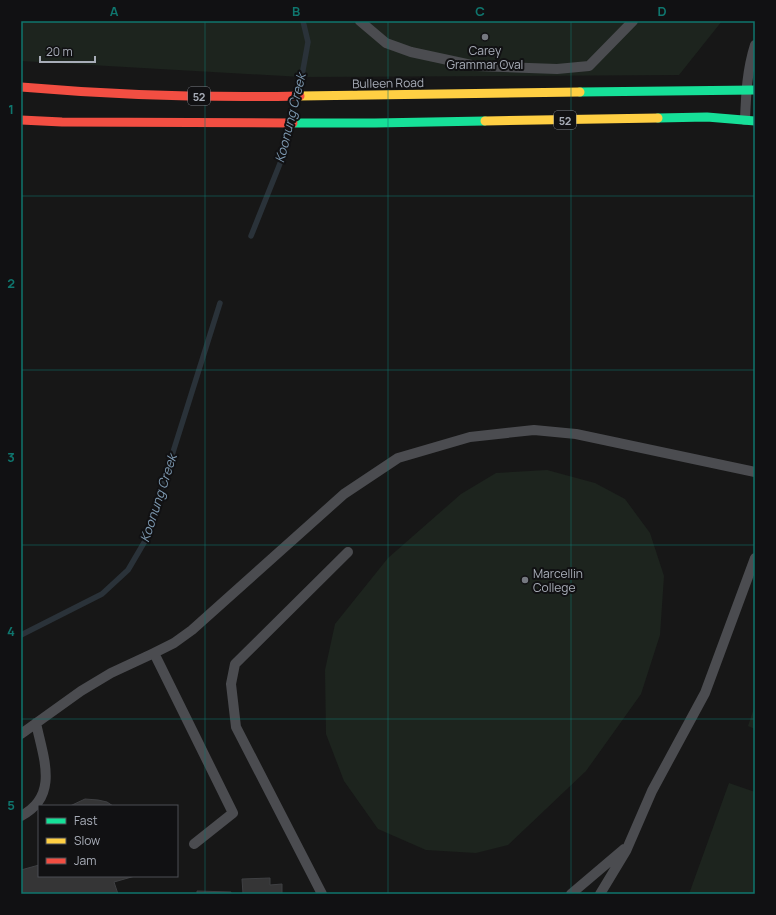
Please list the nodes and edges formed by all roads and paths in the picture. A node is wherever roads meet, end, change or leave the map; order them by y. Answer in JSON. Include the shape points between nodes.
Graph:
{"nodes":[{"id":1,"x":360,"y":21,"type":"edge"},
{"id":2,"x":633,"y":21,"type":"edge"},
{"id":3,"x":755,"y":45,"type":"edge"},
{"id":4,"x":21,"y":87,"type":"edge"},
{"id":5,"x":750,"y":90,"type":"edge"},
{"id":6,"x":21,"y":120,"type":"edge"},
{"id":7,"x":750,"y":120,"type":"edge"},
{"id":8,"x":755,"y":472,"type":"edge"},
{"id":9,"x":348,"y":552,"type":"dead end"},
{"id":10,"x":755,"y":558,"type":"edge"},
{"id":11,"x":154,"y":653,"type":"junction"},
{"id":12,"x":36,"y":723,"type":"junction"},
{"id":13,"x":21,"y":734,"type":"edge"},
{"id":14,"x":21,"y":816,"type":"edge"},
{"id":15,"x":194,"y":844,"type":"dead end"},
{"id":16,"x":628,"y":845,"type":"junction"},
{"id":17,"x":322,"y":894,"type":"edge"},
{"id":18,"x":571,"y":894,"type":"edge"},
{"id":19,"x":600,"y":894,"type":"edge"}],
"edges":[{"from":1,"to":2,"type":"lane","via":[[386,42],[411,52],[476,66],[557,69],[589,66]]},
{"from":3,"to":5,"type":"lane","via":[[750,60]]},
{"from":4,"to":5,"type":"highway","name":"Bulleen Road","number":"52","via":[[214,97]]},
{"from":5,"to":7,"type":"lane"},
{"from":6,"to":7,"type":"highway","number":"52","via":[[375,123],[707,117]]},
{"from":8,"to":11,"type":"lane","via":[[576,434],[534,430],[470,437],[398,458],[344,494],[192,630]]},
{"from":9,"to":17,"type":"lane","via":[[235,664],[231,684],[236,728]]},
{"from":10,"to":16,"type":"lane","via":[[705,693],[652,791]]},
{"from":11,"to":12,"type":"lane","via":[[111,673]]},
{"from":11,"to":15,"type":"lane","via":[[233,813]]},
{"from":12,"to":13,"type":"lane"},
{"from":12,"to":14,"type":"lane","via":[[46,785],[37,804]]},
{"from":16,"to":18,"type":"lane"},
{"from":16,"to":19,"type":"lane"}]}
